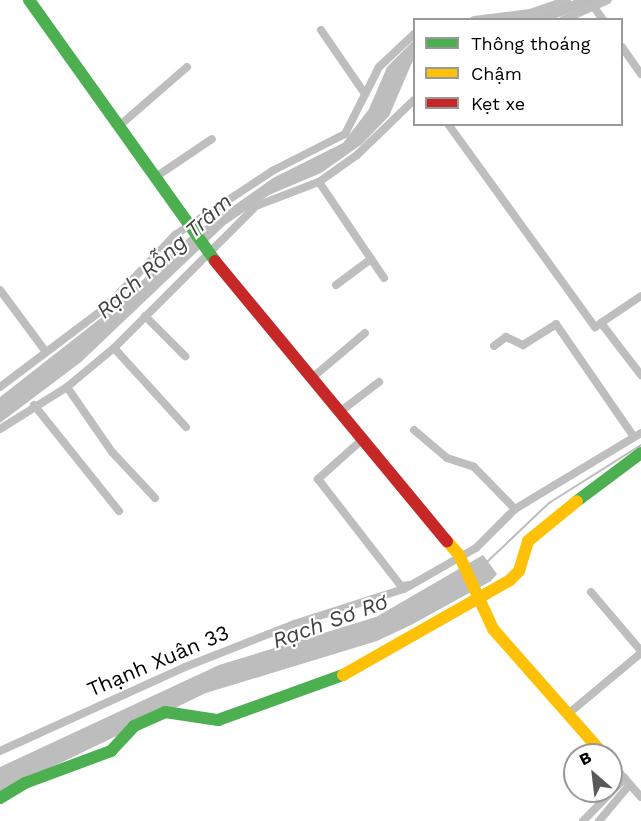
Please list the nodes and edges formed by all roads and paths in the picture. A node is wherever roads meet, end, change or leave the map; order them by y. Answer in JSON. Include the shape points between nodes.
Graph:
{"nodes":[{"id":1,"x":29,"y":0,"type":"edge"},
{"id":2,"x":567,"y":0,"type":"edge"},
{"id":3,"x":608,"y":0,"type":"edge"},
{"id":4,"x":594,"y":7,"type":"junction"},
{"id":5,"x":490,"y":18,"type":"edge"},
{"id":6,"x":568,"y":18,"type":"edge"},
{"id":7,"x":602,"y":18,"type":"edge"},
{"id":8,"x":321,"y":30,"type":"dead end"},
{"id":9,"x":413,"y":35,"type":"edge"},
{"id":10,"x":623,"y":50,"type":"edge"},
{"id":11,"x":187,"y":67,"type":"dead end"},
{"id":12,"x":641,"y":74,"type":"edge"},
{"id":13,"x":366,"y":94,"type":"junction"},
{"id":14,"x":413,"y":101,"type":"edge"},
{"id":15,"x":119,"y":126,"type":"junction"},
{"id":16,"x":449,"y":126,"type":"edge"},
{"id":17,"x":213,"y":139,"type":"dead end"},
{"id":18,"x":157,"y":176,"type":"junction"},
{"id":19,"x":319,"y":182,"type":"junction"},
{"id":20,"x":190,"y":229,"type":"junction"},
{"id":21,"x":207,"y":251,"type":"junction"},
{"id":22,"x":371,"y":259,"type":"junction"},
{"id":23,"x":384,"y":278,"type":"dead end"},
{"id":24,"x":336,"y":285,"type":"dead end"},
{"id":25,"x":0,"y":290,"type":"edge"},
{"id":26,"x":641,"y":296,"type":"edge"},
{"id":27,"x":145,"y":316,"type":"junction"},
{"id":28,"x":601,"y":323,"type":"junction"},
{"id":29,"x":365,"y":333,"type":"dead end"},
{"id":30,"x":494,"y":345,"type":"dead end"},
{"id":31,"x":114,"y":348,"type":"junction"},
{"id":32,"x":46,"y":352,"type":"junction"},
{"id":33,"x":184,"y":356,"type":"dead end"},
{"id":34,"x":641,"y":375,"type":"edge"},
{"id":35,"x":313,"y":377,"type":"junction"},
{"id":36,"x":379,"y":382,"type":"dead end"},
{"id":37,"x":0,"y":387,"type":"edge"},
{"id":38,"x":67,"y":387,"type":"junction"},
{"id":39,"x":34,"y":405,"type":"junction"},
{"id":40,"x":341,"y":411,"type":"junction"},
{"id":41,"x":186,"y":427,"type":"dead end"},
{"id":42,"x":0,"y":429,"type":"edge"},
{"id":43,"x":414,"y":430,"type":"dead end"},
{"id":44,"x":638,"y":435,"type":"edge"},
{"id":45,"x":364,"y":438,"type":"junction"},
{"id":46,"x":640,"y":457,"type":"edge"},
{"id":47,"x":155,"y":498,"type":"dead end"},
{"id":48,"x":515,"y":510,"type":"junction"},
{"id":49,"x":119,"y":511,"type":"dead end"},
{"id":50,"x":461,"y":559,"type":"junction"},
{"id":51,"x":410,"y":585,"type":"junction"},
{"id":52,"x":591,"y":592,"type":"dead end"},
{"id":53,"x":479,"y":597,"type":"junction"},
{"id":54,"x":641,"y":652,"type":"edge"},
{"id":55,"x":568,"y":714,"type":"junction"},
{"id":56,"x":593,"y":743,"type":"edge"},
{"id":57,"x":0,"y":751,"type":"edge"},
{"id":58,"x":623,"y":776,"type":"edge"},
{"id":59,"x":627,"y":781,"type":"junction"},
{"id":60,"x":641,"y":797,"type":"edge"},
{"id":61,"x":0,"y":798,"type":"edge"},
{"id":62,"x":583,"y":821,"type":"edge"},
{"id":63,"x":599,"y":821,"type":"edge"}],
"edges":[{"from":1,"to":15,"type":"street"},
{"from":2,"to":5,"type":"street","via":[[530,13]]},
{"from":3,"to":4,"type":"street"},
{"from":4,"to":6,"type":"street"},
{"from":4,"to":7,"type":"street"},
{"from":8,"to":13,"type":"street"},
{"from":9,"to":13,"type":"street","via":[[387,56]]},
{"from":10,"to":12,"type":"street"},
{"from":11,"to":15,"type":"street"},
{"from":13,"to":20,"type":"street","via":[[351,127],[338,140],[274,170]]},
{"from":14,"to":19,"type":"street","via":[[357,155]]},
{"from":15,"to":18,"type":"street"},
{"from":16,"to":28,"type":"street","via":[[595,327]]},
{"from":17,"to":18,"type":"street"},
{"from":18,"to":20,"type":"street"},
{"from":19,"to":21,"type":"street","via":[[256,206]]},
{"from":19,"to":22,"type":"street"},
{"from":20,"to":21,"type":"street"},
{"from":20,"to":32,"type":"street","via":[[167,241],[106,307]]},
{"from":21,"to":27,"type":"street"},
{"from":21,"to":35,"type":"street"},
{"from":22,"to":23,"type":"street"},
{"from":22,"to":24,"type":"street"},
{"from":25,"to":32,"type":"street"},
{"from":26,"to":28,"type":"street"},
{"from":27,"to":31,"type":"street"},
{"from":27,"to":33,"type":"street"},
{"from":28,"to":34,"type":"street"},
{"from":29,"to":35,"type":"street"},
{"from":30,"to":44,"type":"street","via":[[506,337],[522,345],[556,324]]},
{"from":31,"to":38,"type":"street"},
{"from":31,"to":41,"type":"street"},
{"from":32,"to":37,"type":"street"},
{"from":35,"to":40,"type":"street"},
{"from":36,"to":40,"type":"street"},
{"from":38,"to":39,"type":"street"},
{"from":38,"to":47,"type":"street","via":[[112,452]]},
{"from":39,"to":42,"type":"street"},
{"from":39,"to":49,"type":"street"},
{"from":40,"to":45,"type":"street"},
{"from":43,"to":48,"type":"street","via":[[447,458],[474,467]]},
{"from":44,"to":48,"type":"street","name":"Thạnh Xuân 33"},
{"from":45,"to":50,"type":"street"},
{"from":45,"to":51,"type":"street","via":[[318,478],[401,586]]},
{"from":46,"to":53,"type":"street","via":[[535,533],[519,571]]},
{"from":48,"to":50,"type":"street","name":"Thạnh Xuân 33"},
{"from":50,"to":51,"type":"street","name":"Thạnh Xuân 33"},
{"from":50,"to":53,"type":"street"},
{"from":51,"to":57,"type":"street","name":"Thạnh Xuân 33","via":[[185,667]]},
{"from":52,"to":54,"type":"street"},
{"from":53,"to":55,"type":"street","via":[[493,629]]},
{"from":53,"to":61,"type":"street","via":[[337,679],[302,687],[218,720],[165,712],[134,726],[111,750],[25,783]]},
{"from":54,"to":55,"type":"street"},
{"from":55,"to":56,"type":"street"},
{"from":58,"to":59,"type":"street"},
{"from":59,"to":60,"type":"street"},
{"from":59,"to":62,"type":"street"},
{"from":59,"to":63,"type":"street"}]}
